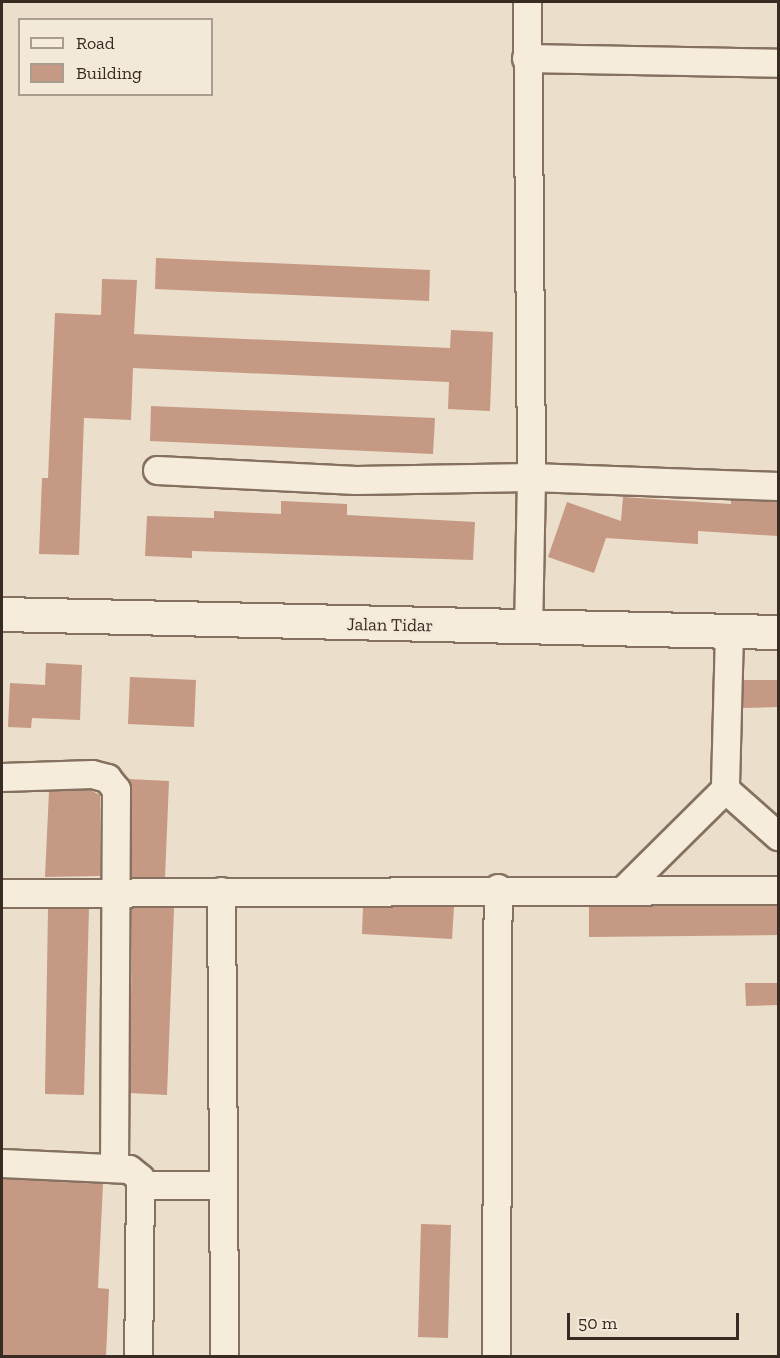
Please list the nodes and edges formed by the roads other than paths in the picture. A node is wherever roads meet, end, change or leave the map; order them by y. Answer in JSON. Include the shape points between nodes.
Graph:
{"nodes":[{"id":1,"x":527,"y":2,"type":"edge"},
{"id":2,"x":526,"y":58,"type":"junction"},
{"id":3,"x":778,"y":63,"type":"edge"},
{"id":4,"x":157,"y":470,"type":"dead end"},
{"id":5,"x":531,"y":477,"type":"junction"},
{"id":6,"x":778,"y":486,"type":"edge"},
{"id":7,"x":2,"y":614,"type":"edge"},
{"id":8,"x":528,"y":627,"type":"junction"},
{"id":9,"x":729,"y":632,"type":"junction"},
{"id":10,"x":778,"y":632,"type":"edge"},
{"id":11,"x":2,"y":777,"type":"edge"},
{"id":12,"x":725,"y":789,"type":"junction"},
{"id":13,"x":778,"y":836,"type":"edge"},
{"id":14,"x":498,"y":888,"type":"junction"},
{"id":15,"x":623,"y":890,"type":"junction"},
{"id":16,"x":778,"y":890,"type":"edge"},
{"id":17,"x":221,"y":891,"type":"junction"},
{"id":18,"x":2,"y":893,"type":"edge"},
{"id":19,"x":117,"y":894,"type":"junction"},
{"id":20,"x":2,"y":1163,"type":"edge"},
{"id":21,"x":114,"y":1168,"type":"junction"},
{"id":22,"x":142,"y":1185,"type":"junction"},
{"id":23,"x":221,"y":1185,"type":"junction"},
{"id":24,"x":138,"y":1356,"type":"edge"},
{"id":25,"x":224,"y":1356,"type":"edge"},
{"id":26,"x":496,"y":1356,"type":"edge"}],
"edges":[{"from":1,"to":2,"type":"street"},
{"from":2,"to":3,"type":"street"},
{"from":2,"to":5,"type":"street"},
{"from":4,"to":5,"type":"street","via":[[356,480]]},
{"from":5,"to":6,"type":"street"},
{"from":5,"to":8,"type":"street"},
{"from":7,"to":8,"type":"main road","name":"Jalan Tidar"},
{"from":8,"to":9,"type":"main road","name":"Jalan Tidar"},
{"from":9,"to":10,"type":"main road","name":"Jalan Tidar"},
{"from":9,"to":12,"type":"street"},
{"from":11,"to":19,"type":"street","via":[[93,774],[113,783],[117,800]]},
{"from":12,"to":13,"type":"street"},
{"from":12,"to":15,"type":"street"},
{"from":14,"to":15,"type":"street"},
{"from":14,"to":17,"type":"street"},
{"from":14,"to":26,"type":"street"},
{"from":15,"to":16,"type":"street"},
{"from":17,"to":19,"type":"street"},
{"from":17,"to":23,"type":"street"},
{"from":18,"to":19,"type":"street"},
{"from":19,"to":21,"type":"street"},
{"from":20,"to":21,"type":"street"},
{"from":21,"to":22,"type":"street","via":[[135,1172]]},
{"from":22,"to":23,"type":"street"},
{"from":22,"to":24,"type":"street"},
{"from":23,"to":25,"type":"street"}]}
